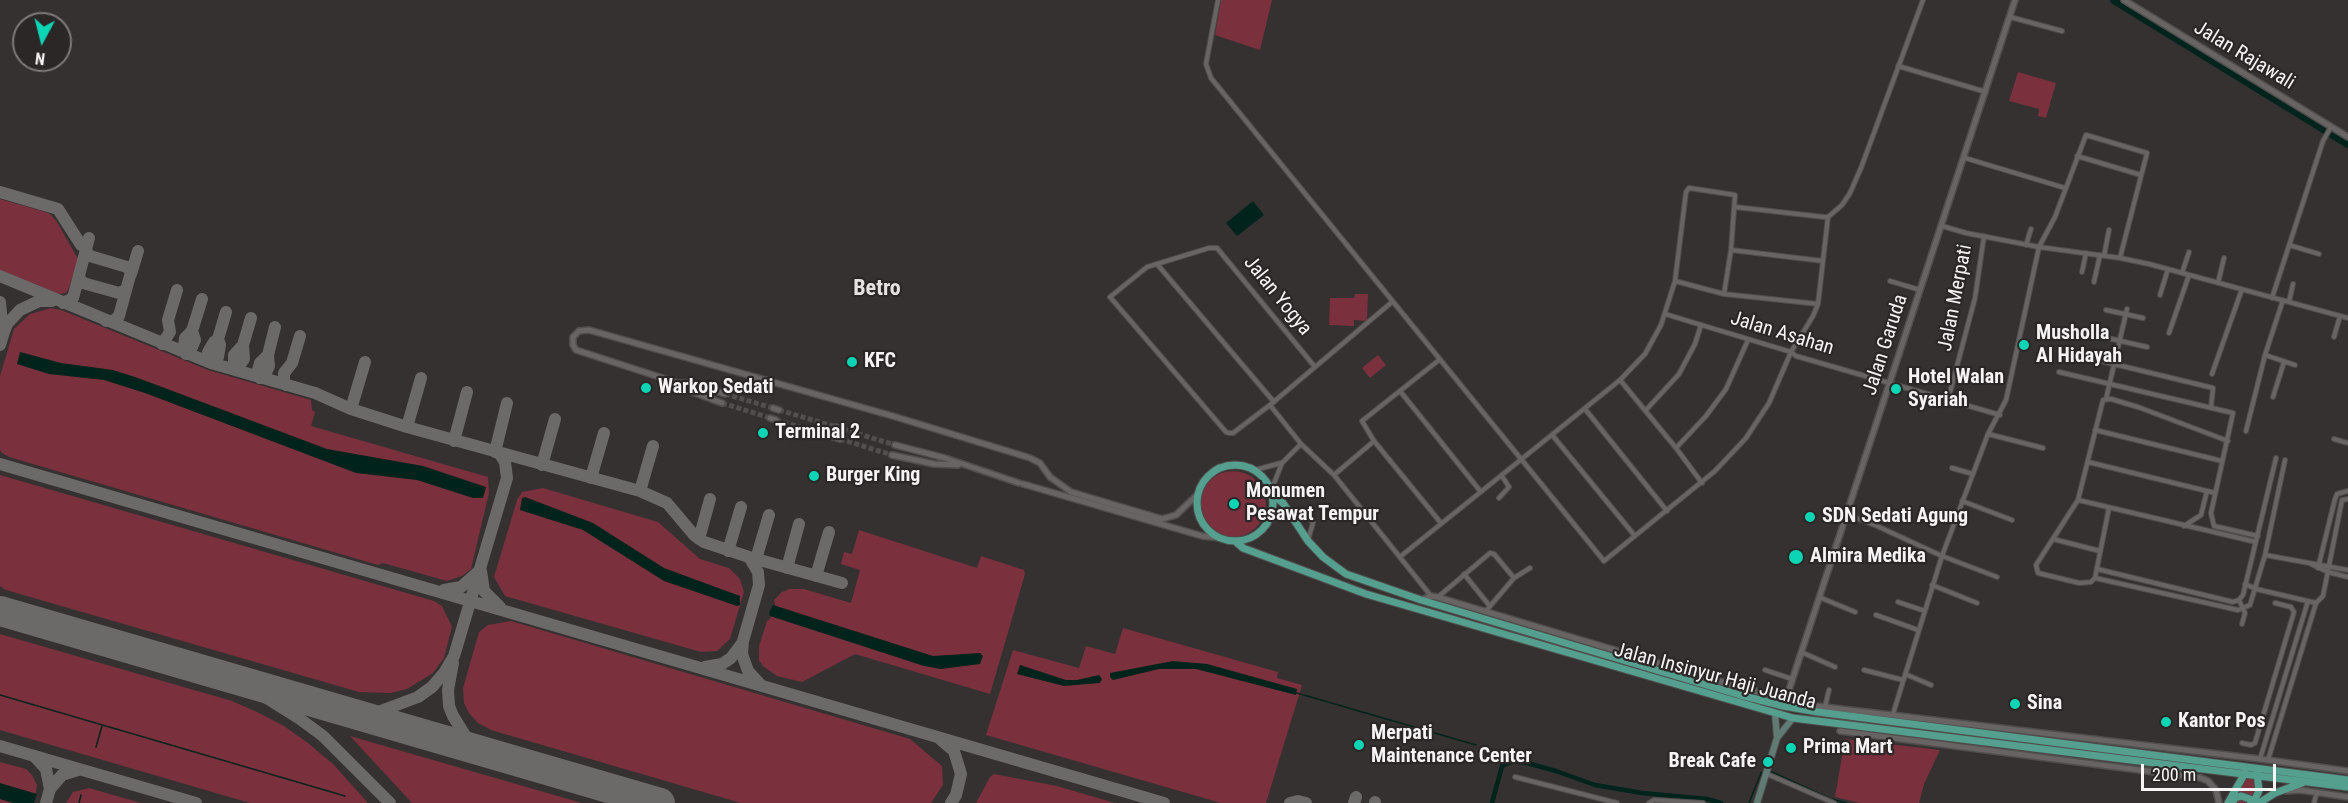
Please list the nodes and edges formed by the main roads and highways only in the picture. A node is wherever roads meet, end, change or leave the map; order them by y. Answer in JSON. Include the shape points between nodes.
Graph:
{"nodes":[{"id":1,"x":1272,"y":493,"type":"junction"},
{"id":2,"x":1235,"y":541,"type":"junction"},
{"id":3,"x":1445,"y":607,"type":"junction"},
{"id":4,"x":1442,"y":616,"type":"junction"},
{"id":5,"x":1655,"y":669,"type":"junction"},
{"id":6,"x":1652,"y":679,"type":"junction"},
{"id":7,"x":1775,"y":713,"type":"junction"},
{"id":8,"x":1793,"y":718,"type":"junction"},
{"id":9,"x":1917,"y":723,"type":"junction"},
{"id":10,"x":1916,"y":733,"type":"junction"},
{"id":11,"x":1777,"y":738,"type":"junction"},
{"id":12,"x":2220,"y":755,"type":"road end"},
{"id":13,"x":2218,"y":763,"type":"junction"},
{"id":14,"x":2253,"y":767,"type":"junction"},
{"id":15,"x":2243,"y":775,"type":"junction"},
{"id":16,"x":2347,"y":775,"type":"edge"},
{"id":17,"x":2258,"y":776,"type":"junction"},
{"id":18,"x":2308,"y":782,"type":"junction"},
{"id":19,"x":2348,"y":787,"type":"edge"},
{"id":20,"x":1757,"y":803,"type":"edge"},
{"id":21,"x":2230,"y":803,"type":"edge"},
{"id":22,"x":2252,"y":803,"type":"edge"},
{"id":23,"x":2259,"y":803,"type":"edge"}],
"edges":[{"from":1,"to":2,"type":"highway","via":[[1272,512],[1265,527],[1251,538]]},
{"from":1,"to":2,"type":"highway","via":[[1255,470],[1238,465],[1223,467],[1204,480],[1197,495],[1201,520],[1212,534]]},
{"from":1,"to":3,"type":"highway","name":"Jalan Insinyur Haji Juanda","via":[[1308,541],[1339,570]]},
{"from":2,"to":4,"type":"highway","name":"Jalan Insinyur Haji Juanda","via":[[1243,548],[1336,584]]},
{"from":3,"to":4,"type":"highway"},
{"from":3,"to":5,"type":"highway","name":"Jalan Insinyur Haji Juanda"},
{"from":4,"to":6,"type":"highway","name":"Jalan Insinyur Haji Juanda"},
{"from":5,"to":6,"type":"highway"},
{"from":5,"to":9,"type":"highway","name":"Jalan Insinyur Haji Juanda","via":[[1783,706]]},
{"from":6,"to":7,"type":"highway","name":"Jalan Insinyur Haji Juanda"},
{"from":7,"to":8,"type":"highway","name":"Jalan Insinyur Haji Juanda"},
{"from":7,"to":11,"type":"main road"},
{"from":8,"to":10,"type":"highway","name":"Jalan Insinyur Haji Juanda"},
{"from":8,"to":11,"type":"main road"},
{"from":9,"to":10,"type":"highway"},
{"from":9,"to":13,"type":"highway","name":"Jalan Insinyur Haji Juanda","via":[[2152,751]]},
{"from":10,"to":15,"type":"highway","name":"Jalan Insinyur Haji Juanda","via":[[2134,765]]},
{"from":11,"to":20,"type":"main road"},
{"from":12,"to":13,"type":"highway"},
{"from":13,"to":14,"type":"highway","name":"Jalan Insinyur Haji Juanda"},
{"from":14,"to":15,"type":"highway"},
{"from":14,"to":16,"type":"highway","name":"Jalan Insinyur Haji Juanda"},
{"from":14,"to":17,"type":"highway"},
{"from":15,"to":17,"type":"highway","name":"Jalan Insinyur Haji Juanda"},
{"from":15,"to":21,"type":"highway"},
{"from":17,"to":18,"type":"highway","name":"Jalan Insinyur Haji Juanda"},
{"from":17,"to":22,"type":"highway","via":[[2259,791]]},
{"from":18,"to":19,"type":"highway","name":"Jalan Insinyur Haji Juanda"},
{"from":18,"to":23,"type":"highway"},
{"from":21,"to":22,"type":"highway","via":[[2238,796],[2248,797]]}]}
